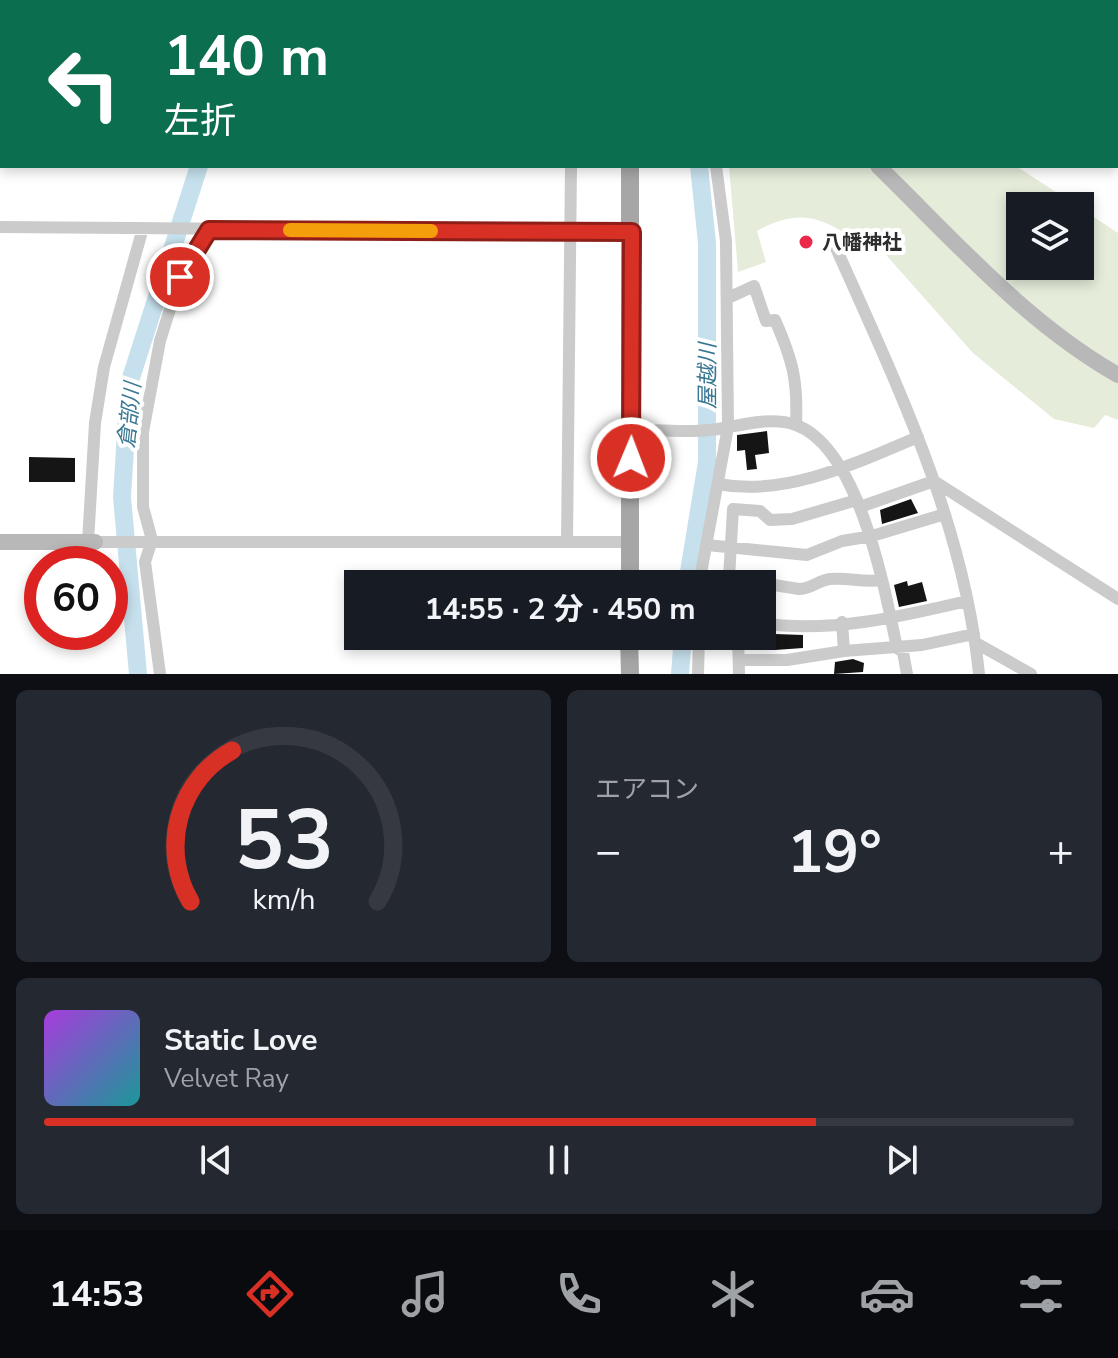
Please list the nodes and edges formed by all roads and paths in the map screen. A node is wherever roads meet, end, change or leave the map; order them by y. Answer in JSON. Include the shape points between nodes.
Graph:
{"nodes":[{"id":1,"x":571,"y":168,"type":"edge"},
{"id":2,"x":630,"y":168,"type":"edge"},
{"id":3,"x":716,"y":168,"type":"edge"},
{"id":4,"x":880,"y":168,"type":"edge"},
{"id":5,"x":0,"y":227,"type":"edge"},
{"id":6,"x":149,"y":229,"type":"junction"},
{"id":7,"x":207,"y":230,"type":"junction"},
{"id":8,"x":570,"y":231,"type":"junction"},
{"id":9,"x":632,"y":232,"type":"junction"},
{"id":10,"x":836,"y":248,"type":"dead end"},
{"id":11,"x":728,"y":298,"type":"junction"},
{"id":12,"x":1118,"y":375,"type":"edge"},
{"id":13,"x":796,"y":425,"type":"junction"},
{"id":14,"x":726,"y":428,"type":"junction"},
{"id":15,"x":632,"y":430,"type":"junction"},
{"id":16,"x":918,"y":437,"type":"junction"},
{"id":17,"x":838,"y":469,"type":"junction"},
{"id":18,"x":934,"y":481,"type":"junction"},
{"id":19,"x":718,"y":484,"type":"junction"},
{"id":20,"x":858,"y":504,"type":"junction"},
{"id":21,"x":945,"y":514,"type":"junction"},
{"id":22,"x":872,"y":536,"type":"junction"},
{"id":23,"x":147,"y":540,"type":"junction"},
{"id":24,"x":567,"y":541,"type":"junction"},
{"id":25,"x":0,"y":542,"type":"edge"},
{"id":26,"x":91,"y":542,"type":"junction"},
{"id":27,"x":630,"y":542,"type":"junction"},
{"id":28,"x":707,"y":545,"type":"junction"},
{"id":29,"x":731,"y":547,"type":"junction"},
{"id":30,"x":630,"y":570,"type":"edge"},
{"id":31,"x":702,"y":570,"type":"edge"},
{"id":32,"x":730,"y":570,"type":"edge"},
{"id":33,"x":882,"y":580,"type":"junction"},
{"id":34,"x":776,"y":586,"type":"edge"},
{"id":35,"x":1118,"y":599,"type":"edge"},
{"id":36,"x":967,"y":601,"type":"junction"},
{"id":37,"x":891,"y":616,"type":"junction"},
{"id":38,"x":842,"y":622,"type":"junction"},
{"id":39,"x":776,"y":623,"type":"edge"},
{"id":40,"x":975,"y":638,"type":"junction"},
{"id":41,"x":897,"y":648,"type":"junction"},
{"id":42,"x":629,"y":650,"type":"edge"},
{"id":43,"x":699,"y":650,"type":"edge"},
{"id":44,"x":739,"y":650,"type":"edge"},
{"id":45,"x":844,"y":651,"type":"junction"},
{"id":46,"x":739,"y":660,"type":"junction"},
{"id":47,"x":787,"y":660,"type":"junction"},
{"id":48,"x":160,"y":674,"type":"edge"},
{"id":49,"x":630,"y":674,"type":"edge"},
{"id":50,"x":698,"y":674,"type":"edge"},
{"id":51,"x":739,"y":674,"type":"edge"},
{"id":52,"x":788,"y":674,"type":"edge"},
{"id":53,"x":907,"y":674,"type":"edge"},
{"id":54,"x":979,"y":674,"type":"edge"},
{"id":55,"x":1031,"y":674,"type":"edge"}],
"edges":[{"from":1,"to":8,"type":"street"},
{"from":2,"to":9,"type":"main road"},
{"from":3,"to":11,"type":"street"},
{"from":4,"to":12,"type":"street","via":[[1029,312],[1071,347]]},
{"from":5,"to":6,"type":"street"},
{"from":6,"to":7,"type":"street"},
{"from":6,"to":26,"type":"street","via":[[104,367],[95,423]]},
{"from":7,"to":8,"type":"street"},
{"from":7,"to":23,"type":"street","via":[[180,277],[152,377],[141,474]]},
{"from":8,"to":9,"type":"street"},
{"from":8,"to":24,"type":"street"},
{"from":9,"to":15,"type":"main road"},
{"from":10,"to":16,"type":"street"},
{"from":11,"to":13,"type":"street","via":[[754,286],[766,321],[775,320],[794,363]]},
{"from":11,"to":14,"type":"street"},
{"from":13,"to":14,"type":"street","via":[[739,422]]},
{"from":13,"to":17,"type":"street","via":[[821,443]]},
{"from":14,"to":15,"type":"street"},
{"from":14,"to":19,"type":"street"},
{"from":15,"to":27,"type":"main road"},
{"from":16,"to":17,"type":"street"},
{"from":16,"to":18,"type":"street"},
{"from":17,"to":19,"type":"street","via":[[757,488]]},
{"from":17,"to":20,"type":"street"},
{"from":18,"to":20,"type":"street"},
{"from":18,"to":21,"type":"street"},
{"from":18,"to":35,"type":"street"},
{"from":19,"to":28,"type":"street"},
{"from":20,"to":22,"type":"street"},
{"from":20,"to":29,"type":"street","via":[[770,520],[760,511],[733,509]]},
{"from":21,"to":22,"type":"street"},
{"from":21,"to":36,"type":"street"},
{"from":22,"to":29,"type":"street","via":[[807,555]]},
{"from":22,"to":33,"type":"street"},
{"from":23,"to":24,"type":"street"},
{"from":23,"to":26,"type":"street"},
{"from":23,"to":48,"type":"street","via":[[145,562]]},
{"from":24,"to":27,"type":"street"},
{"from":25,"to":26,"type":"street"},
{"from":27,"to":30,"type":"main road"},
{"from":28,"to":29,"type":"street"},
{"from":28,"to":31,"type":"street"},
{"from":29,"to":32,"type":"street"},
{"from":33,"to":34,"type":"street","via":[[859,584],[826,579],[809,589]]},
{"from":33,"to":37,"type":"street"},
{"from":36,"to":37,"type":"street"},
{"from":36,"to":40,"type":"street"},
{"from":37,"to":38,"type":"street"},
{"from":37,"to":41,"type":"street"},
{"from":38,"to":39,"type":"street"},
{"from":38,"to":45,"type":"street"},
{"from":40,"to":41,"type":"street"},
{"from":40,"to":54,"type":"street"},
{"from":40,"to":55,"type":"street"},
{"from":41,"to":45,"type":"street"},
{"from":41,"to":53,"type":"street","via":[[903,652]]},
{"from":42,"to":49,"type":"main road"},
{"from":43,"to":50,"type":"street"},
{"from":44,"to":46,"type":"street"},
{"from":45,"to":47,"type":"street"},
{"from":46,"to":47,"type":"street"},
{"from":46,"to":51,"type":"street"},
{"from":47,"to":52,"type":"street"}]}
